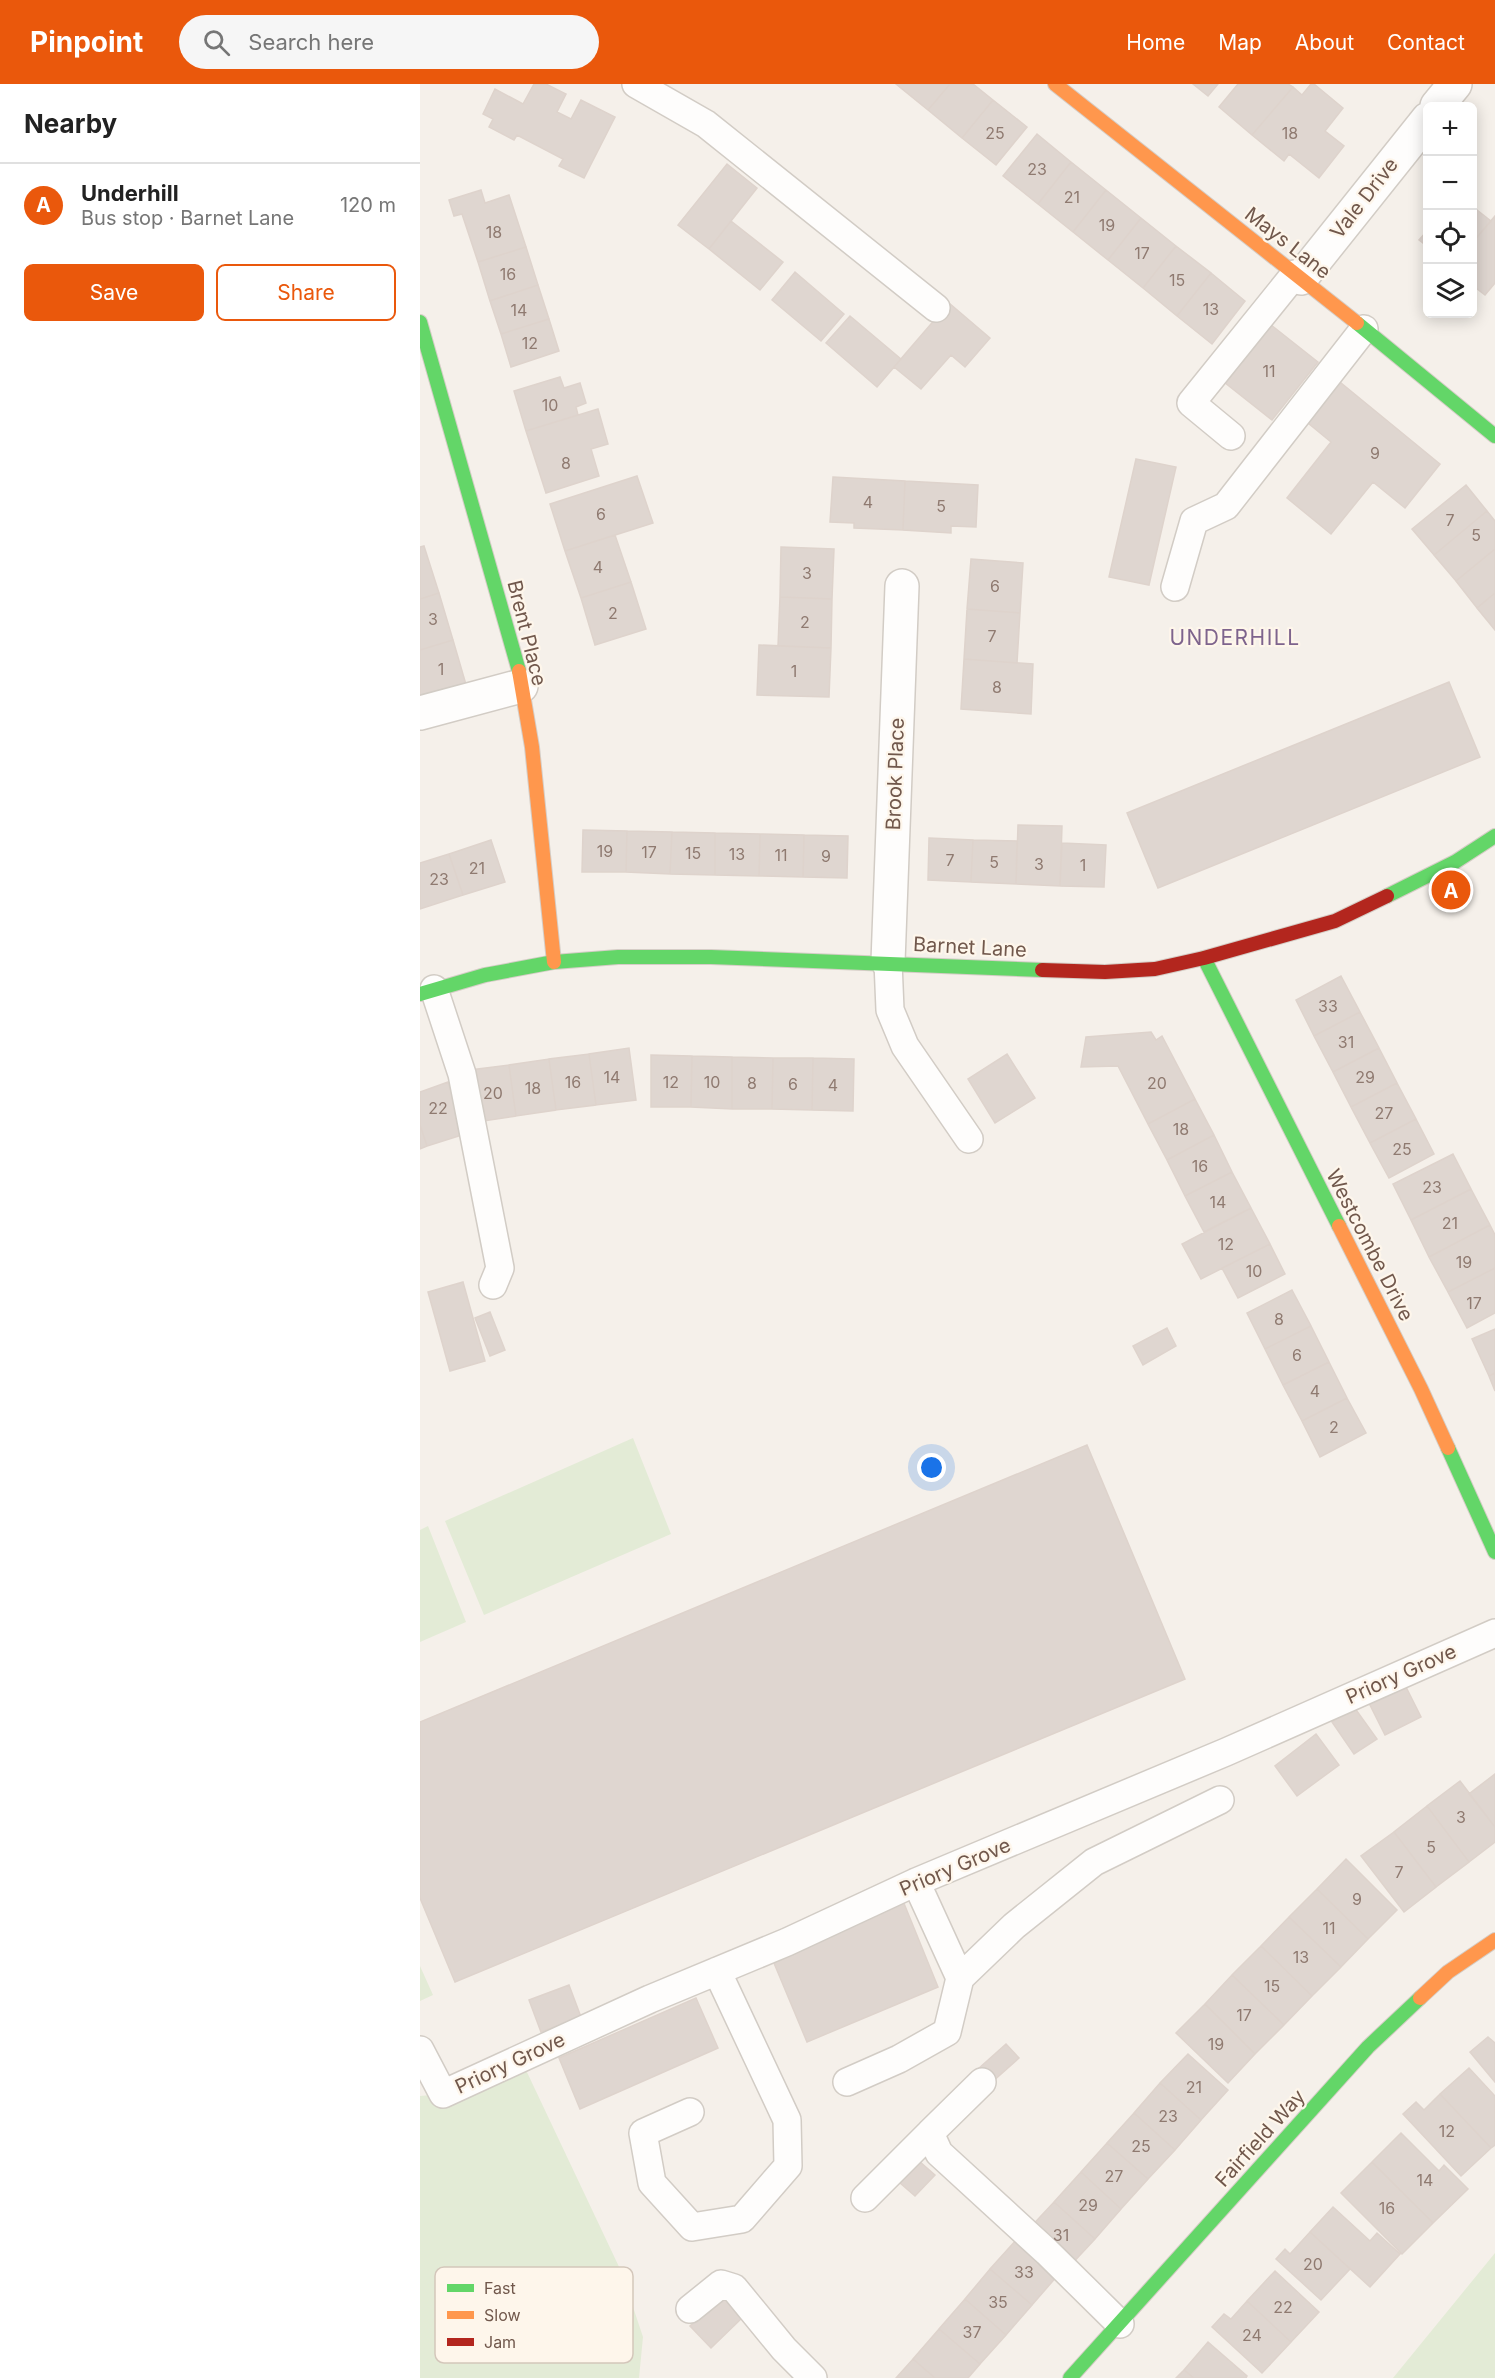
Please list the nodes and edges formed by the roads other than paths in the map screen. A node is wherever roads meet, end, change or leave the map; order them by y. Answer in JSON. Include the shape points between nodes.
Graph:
{"nodes":[{"id":1,"x":636,"y":84,"type":"edge"},
{"id":2,"x":1055,"y":84,"type":"edge"},
{"id":3,"x":1455,"y":84,"type":"edge"},
{"id":4,"x":1440,"y":102,"type":"edge"},
{"id":5,"x":1423,"y":124,"type":"edge"},
{"id":6,"x":1298,"y":276,"type":"junction"},
{"id":7,"x":936,"y":308,"type":"dead end"},
{"id":8,"x":420,"y":322,"type":"edge"},
{"id":9,"x":1364,"y":329,"type":"junction"},
{"id":10,"x":1231,"y":436,"type":"dead end"},
{"id":11,"x":1495,"y":436,"type":"edge"},
{"id":12,"x":902,"y":586,"type":"dead end"},
{"id":13,"x":1175,"y":587,"type":"dead end"},
{"id":14,"x":521,"y":686,"type":"junction"},
{"id":15,"x":420,"y":713,"type":"edge"},
{"id":16,"x":1495,"y":836,"type":"edge"},
{"id":17,"x":1204,"y":958,"type":"junction"},
{"id":18,"x":554,"y":962,"type":"junction"},
{"id":19,"x":888,"y":962,"type":"junction"},
{"id":20,"x":427,"y":992,"type":"edge"},
{"id":21,"x":969,"y":1139,"type":"dead end"},
{"id":22,"x":493,"y":1285,"type":"dead end"},
{"id":23,"x":1495,"y":1552,"type":"edge"},
{"id":24,"x":1495,"y":1633,"type":"edge"},
{"id":25,"x":1220,"y":1800,"type":"dead end"},
{"id":26,"x":916,"y":1882,"type":"junction"},
{"id":27,"x":1495,"y":1940,"type":"edge"},
{"id":28,"x":717,"y":1971,"type":"junction"},
{"id":29,"x":960,"y":1978,"type":"junction"},
{"id":30,"x":425,"y":2060,"type":"edge"},
{"id":31,"x":847,"y":2082,"type":"dead end"},
{"id":32,"x":982,"y":2082,"type":"dead end"},
{"id":33,"x":690,"y":2112,"type":"dead end"},
{"id":34,"x":930,"y":2133,"type":"junction"},
{"id":35,"x":865,"y":2198,"type":"dead end"},
{"id":36,"x":690,"y":2309,"type":"dead end"},
{"id":37,"x":1120,"y":2324,"type":"junction"},
{"id":38,"x":813,"y":2378,"type":"edge"},
{"id":39,"x":1070,"y":2378,"type":"edge"}],
"edges":[{"from":1,"to":7,"type":"lane","via":[[706,124]]},
{"from":2,"to":6,"type":"street","name":"Mays Lane"},
{"from":3,"to":4,"type":"street"},
{"from":5,"to":6,"type":"street","name":"Vale Drive"},
{"from":6,"to":9,"type":"street","name":"Mays Lane"},
{"from":6,"to":10,"type":"lane","via":[[1191,403]]},
{"from":8,"to":14,"type":"street","name":"Brent Place"},
{"from":9,"to":11,"type":"street","name":"Mays Lane"},
{"from":9,"to":13,"type":"lane","via":[[1226,506],[1194,521]]},
{"from":12,"to":19,"type":"street","name":"Brook Place"},
{"from":14,"to":15,"type":"street"},
{"from":14,"to":18,"type":"street","name":"Brent Place","via":[[532,747]]},
{"from":16,"to":17,"type":"street","name":"Barnet Lane","via":[[1455,862],[1335,921]]},
{"from":17,"to":19,"type":"street","name":"Barnet Lane","via":[[1155,969],[1105,972]]},
{"from":17,"to":23,"type":"street","name":"Westcombe Drive","via":[[1420,1389]]},
{"from":18,"to":19,"type":"street","name":"Barnet Lane","via":[[618,957]]},
{"from":18,"to":20,"type":"street","name":"Barnet Lane","via":[[485,975]]},
{"from":19,"to":21,"type":"lane","via":[[890,1010],[905,1046]]},
{"from":20,"to":22,"type":"lane","via":[[462,1074],[500,1268]]},
{"from":24,"to":26,"type":"lane","name":"Priory Grove","via":[[1226,1752]]},
{"from":25,"to":29,"type":"lane","via":[[1094,1863],[1014,1926]]},
{"from":26,"to":28,"type":"lane","name":"Priory Grove"},
{"from":26,"to":29,"type":"lane"},
{"from":27,"to":37,"type":"street","name":"Fairfield Way","via":[[1448,1972],[1368,2047]]},
{"from":28,"to":30,"type":"lane","name":"Priory Grove","via":[[443,2094]]},
{"from":28,"to":33,"type":"lane","via":[[787,2120],[788,2166],[742,2218],[692,2227],[652,2183],[643,2133]]},
{"from":29,"to":31,"type":"lane","via":[[947,2032],[899,2060]]},
{"from":32,"to":34,"type":"lane"},
{"from":34,"to":35,"type":"lane"},
{"from":34,"to":37,"type":"lane","via":[[939,2152]]},
{"from":36,"to":38,"type":"lane","via":[[721,2284],[734,2288]]},
{"from":37,"to":39,"type":"street","name":"Fairfield Way"}]}
